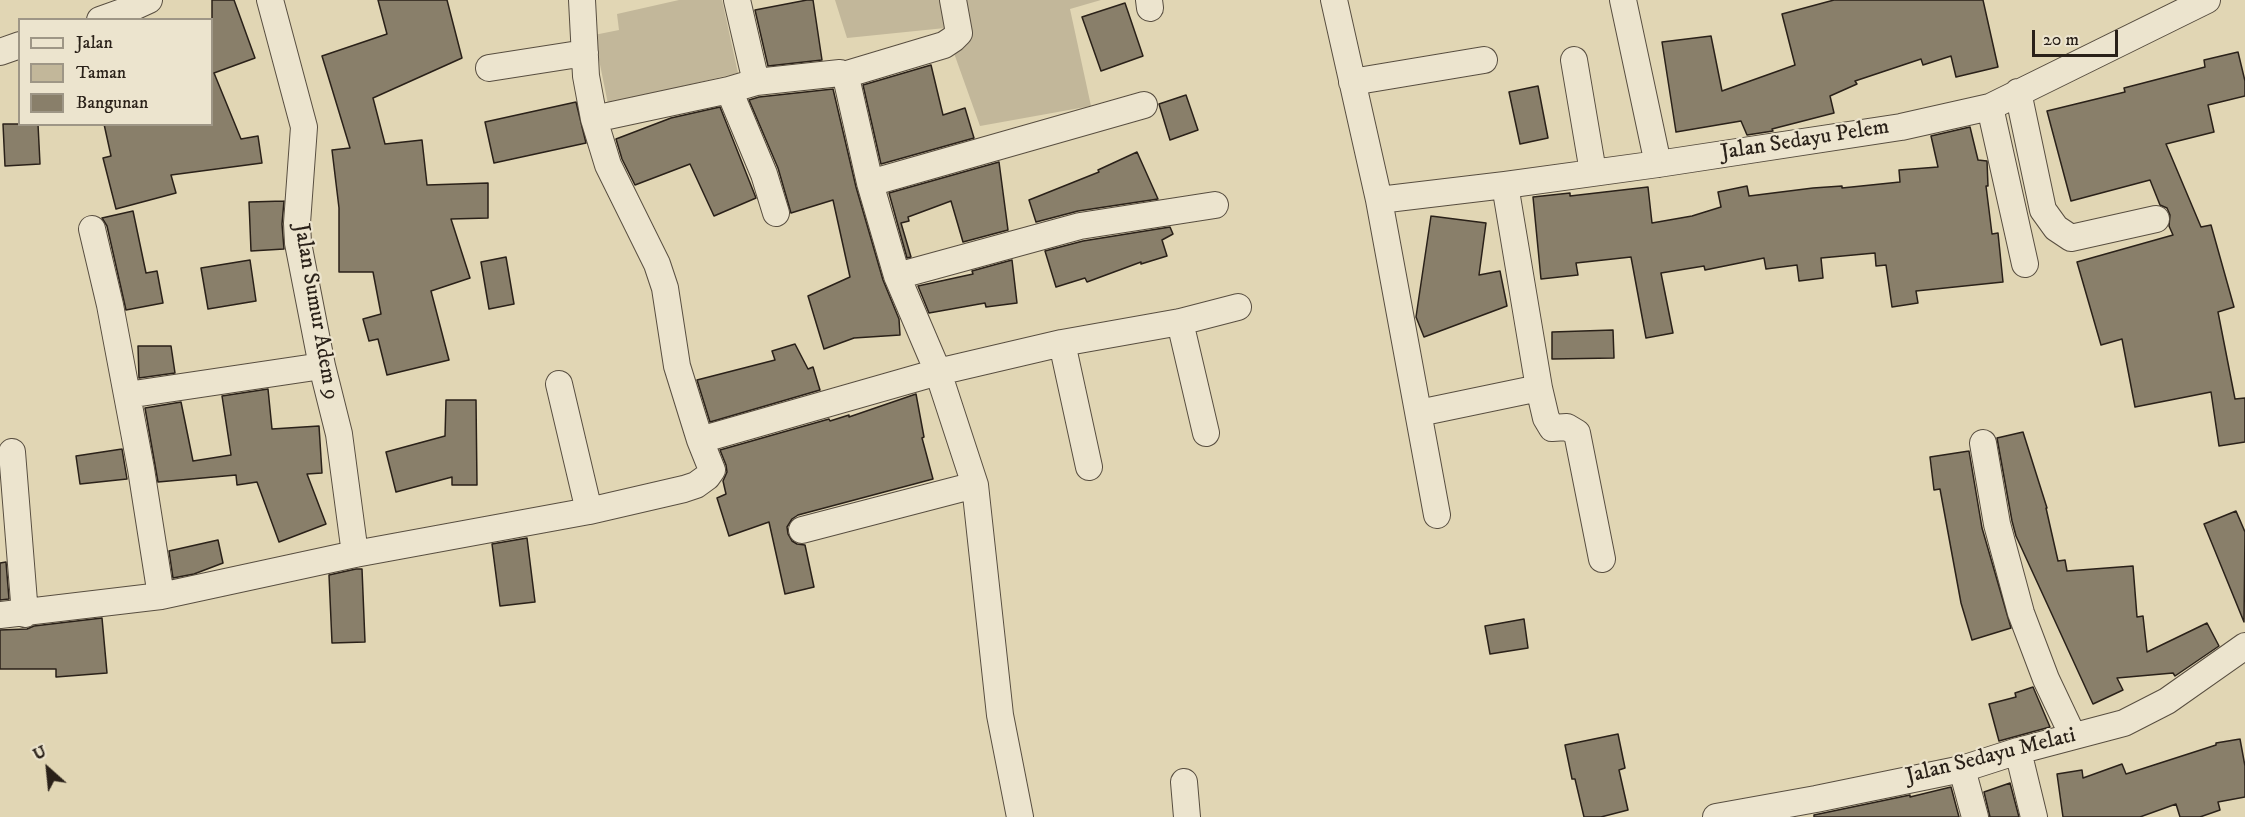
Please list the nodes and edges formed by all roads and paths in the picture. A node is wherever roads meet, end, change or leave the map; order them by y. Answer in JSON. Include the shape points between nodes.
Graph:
{"nodes":[{"id":1,"x":149,"y":0,"type":"edge"},
{"id":2,"x":270,"y":0,"type":"edge"},
{"id":3,"x":582,"y":0,"type":"edge"},
{"id":4,"x":738,"y":0,"type":"edge"},
{"id":5,"x":953,"y":0,"type":"edge"},
{"id":6,"x":1334,"y":0,"type":"edge"},
{"id":7,"x":1623,"y":0,"type":"edge"},
{"id":8,"x":2206,"y":0,"type":"edge"},
{"id":9,"x":105,"y":18,"type":"edge"},
{"id":10,"x":18,"y":46,"type":"edge"},
{"id":11,"x":0,"y":52,"type":"edge"},
{"id":12,"x":585,"y":52,"type":"junction"},
{"id":13,"x":1484,"y":60,"type":"dead end"},
{"id":14,"x":1574,"y":60,"type":"dead end"},
{"id":15,"x":489,"y":68,"type":"dead end"},
{"id":16,"x":844,"y":75,"type":"junction"},
{"id":17,"x":756,"y":82,"type":"junction"},
{"id":18,"x":1352,"y":82,"type":"junction"},
{"id":19,"x":729,"y":90,"type":"junction"},
{"id":20,"x":2018,"y":92,"type":"junction"},
{"id":21,"x":1144,"y":105,"type":"dead end"},
{"id":22,"x":1990,"y":107,"type":"junction"},
{"id":23,"x":594,"y":119,"type":"junction"},
{"id":24,"x":1658,"y":164,"type":"junction"},
{"id":25,"x":1593,"y":172,"type":"junction"},
{"id":26,"x":870,"y":183,"type":"junction"},
{"id":27,"x":1505,"y":185,"type":"junction"},
{"id":28,"x":1379,"y":200,"type":"junction"},
{"id":29,"x":1215,"y":205,"type":"dead end"},
{"id":30,"x":776,"y":213,"type":"dead end"},
{"id":31,"x":2156,"y":219,"type":"dead end"},
{"id":32,"x":92,"y":229,"type":"dead end"},
{"id":33,"x":2025,"y":264,"type":"dead end"},
{"id":34,"x":897,"y":276,"type":"junction"},
{"id":35,"x":1238,"y":307,"type":"dead end"},
{"id":36,"x":1180,"y":321,"type":"junction"},
{"id":37,"x":1062,"y":343,"type":"junction"},
{"id":38,"x":322,"y":366,"type":"junction"},
{"id":39,"x":938,"y":372,"type":"junction"},
{"id":40,"x":559,"y":384,"type":"dead end"},
{"id":41,"x":1539,"y":388,"type":"junction"},
{"id":42,"x":127,"y":395,"type":"junction"},
{"id":43,"x":1419,"y":412,"type":"junction"},
{"id":44,"x":1206,"y":433,"type":"dead end"},
{"id":45,"x":700,"y":440,"type":"junction"},
{"id":46,"x":1983,"y":443,"type":"dead end"},
{"id":47,"x":12,"y":452,"type":"dead end"},
{"id":48,"x":1089,"y":467,"type":"dead end"},
{"id":49,"x":975,"y":485,"type":"junction"},
{"id":50,"x":589,"y":511,"type":"junction"},
{"id":51,"x":1437,"y":515,"type":"dead end"},
{"id":52,"x":801,"y":530,"type":"dead end"},
{"id":53,"x":355,"y":554,"type":"junction"},
{"id":54,"x":1602,"y":559,"type":"dead end"},
{"id":55,"x":161,"y":596,"type":"junction"},
{"id":56,"x":25,"y":614,"type":"junction"},
{"id":57,"x":0,"y":615,"type":"edge"},
{"id":58,"x":2245,"y":646,"type":"edge"},
{"id":59,"x":2073,"y":736,"type":"junction"},
{"id":60,"x":2018,"y":751,"type":"junction"},
{"id":61,"x":1962,"y":769,"type":"junction"},
{"id":62,"x":1184,"y":782,"type":"dead end"},
{"id":63,"x":1818,"y":808,"type":"edge"},
{"id":64,"x":1020,"y":817,"type":"edge"},
{"id":65,"x":1187,"y":817,"type":"edge"},
{"id":66,"x":1716,"y":817,"type":"edge"},
{"id":67,"x":1975,"y":817,"type":"edge"},
{"id":68,"x":2034,"y":817,"type":"edge"}],
"edges":[{"from":1,"to":9,"type":"street"},
{"from":2,"to":38,"type":"street","name":"Jalan Sumur Adem 9","via":[[304,127],[298,243]]},
{"from":3,"to":12,"type":"street"},
{"from":4,"to":17,"type":"street"},
{"from":5,"to":16,"type":"street","via":[[959,33],[953,39]]},
{"from":6,"to":18,"type":"street"},
{"from":7,"to":24,"type":"street"},
{"from":8,"to":20,"type":"street","name":"Jalan Sedayu Pelem"},
{"from":10,"to":11,"type":"street"},
{"from":12,"to":15,"type":"street"},
{"from":12,"to":23,"type":"street"},
{"from":13,"to":18,"type":"street"},
{"from":14,"to":25,"type":"street"},
{"from":16,"to":17,"type":"street"},
{"from":16,"to":26,"type":"street"},
{"from":17,"to":19,"type":"street"},
{"from":18,"to":28,"type":"street"},
{"from":19,"to":23,"type":"street"},
{"from":19,"to":30,"type":"street"},
{"from":20,"to":22,"type":"street","name":"Jalan Sedayu Pelem"},
{"from":20,"to":31,"type":"street","via":[[2043,210],[2056,228],[2071,238]]},
{"from":21,"to":26,"type":"street"},
{"from":22,"to":24,"type":"street","name":"Jalan Sedayu Pelem","via":[[1902,127]]},
{"from":22,"to":33,"type":"street"},
{"from":23,"to":45,"type":"street","via":[[608,165],[665,288],[677,366]]},
{"from":24,"to":25,"type":"street","name":"Jalan Sedayu Pelem"},
{"from":25,"to":27,"type":"street","name":"Jalan Sedayu Pelem"},
{"from":26,"to":34,"type":"street"},
{"from":27,"to":28,"type":"street","name":"Jalan Sedayu Pelem"},
{"from":27,"to":41,"type":"street"},
{"from":28,"to":43,"type":"street"},
{"from":29,"to":34,"type":"street","via":[[1080,226]]},
{"from":32,"to":42,"type":"street"},
{"from":34,"to":39,"type":"street"},
{"from":35,"to":36,"type":"street"},
{"from":36,"to":37,"type":"street"},
{"from":36,"to":44,"type":"street"},
{"from":37,"to":39,"type":"street"},
{"from":37,"to":48,"type":"street"},
{"from":38,"to":42,"type":"street"},
{"from":38,"to":53,"type":"street","name":"Jalan Sumur Adem 9","via":[[339,434]]},
{"from":39,"to":45,"type":"street"},
{"from":39,"to":49,"type":"street"},
{"from":40,"to":50,"type":"street"},
{"from":41,"to":43,"type":"street"},
{"from":41,"to":54,"type":"street","via":[[1549,424],[1576,433]]},
{"from":42,"to":55,"type":"street"},
{"from":43,"to":51,"type":"street"},
{"from":45,"to":50,"type":"street","via":[[712,470],[702,481],[684,489]]},
{"from":46,"to":59,"type":"street","via":[[1997,524],[2021,613]]},
{"from":47,"to":56,"type":"street"},
{"from":49,"to":52,"type":"street"},
{"from":49,"to":64,"type":"street","via":[[1000,715]]},
{"from":50,"to":53,"type":"street"},
{"from":53,"to":55,"type":"street"},
{"from":55,"to":56,"type":"street"},
{"from":56,"to":57,"type":"street"},
{"from":58,"to":59,"type":"street","name":"Jalan Sedayu Melati","via":[[2145,713],[2124,723]]},
{"from":59,"to":60,"type":"street","name":"Jalan Sedayu Melati"},
{"from":60,"to":61,"type":"street","name":"Jalan Sedayu Melati"},
{"from":60,"to":68,"type":"street"},
{"from":61,"to":63,"type":"street","name":"Jalan Sedayu Melati","via":[[1893,782]]},
{"from":61,"to":67,"type":"street"},
{"from":62,"to":65,"type":"street"},
{"from":63,"to":66,"type":"street","name":"Jalan Sedayu Melati"}]}
